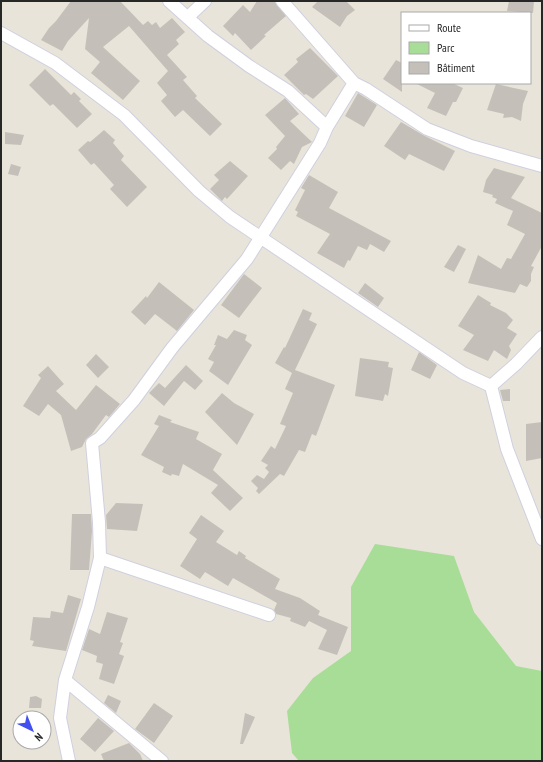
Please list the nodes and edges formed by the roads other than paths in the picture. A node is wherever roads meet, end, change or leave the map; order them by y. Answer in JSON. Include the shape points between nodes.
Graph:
{"nodes":[{"id":1,"x":169,"y":1,"type":"edge"},
{"id":2,"x":205,"y":1,"type":"edge"},
{"id":3,"x":282,"y":1,"type":"edge"},
{"id":4,"x":188,"y":17,"type":"junction"},
{"id":5,"x":1,"y":33,"type":"edge"},
{"id":6,"x":354,"y":84,"type":"junction"},
{"id":7,"x":327,"y":127,"type":"junction"},
{"id":8,"x":542,"y":166,"type":"edge"},
{"id":9,"x":261,"y":238,"type":"junction"},
{"id":10,"x":542,"y":337,"type":"edge"},
{"id":11,"x":490,"y":386,"type":"junction"},
{"id":12,"x":542,"y":539,"type":"edge"},
{"id":13,"x":100,"y":558,"type":"junction"},
{"id":14,"x":269,"y":615,"type":"dead end"},
{"id":15,"x":65,"y":680,"type":"junction"},
{"id":16,"x":69,"y":761,"type":"edge"},
{"id":17,"x":162,"y":761,"type":"edge"}],
"edges":[{"from":1,"to":4,"type":"street"},
{"from":2,"to":4,"type":"street"},
{"from":3,"to":6,"type":"street"},
{"from":4,"to":7,"type":"street","via":[[208,36],[243,62],[288,91]]},
{"from":5,"to":9,"type":"street","via":[[55,63],[124,115],[199,191]]},
{"from":6,"to":7,"type":"street"},
{"from":6,"to":8,"type":"street","via":[[366,89],[427,129],[471,146]]},
{"from":7,"to":9,"type":"street","via":[[320,143]]},
{"from":9,"to":11,"type":"street","via":[[463,373]]},
{"from":9,"to":13,"type":"street","via":[[247,259],[172,348],[134,400],[100,438],[92,443]]},
{"from":10,"to":11,"type":"street"},
{"from":11,"to":12,"type":"street","via":[[507,449]]},
{"from":13,"to":14,"type":"street"},
{"from":13,"to":15,"type":"street"},
{"from":15,"to":16,"type":"street","via":[[60,718]]},
{"from":15,"to":17,"type":"street"}]}
